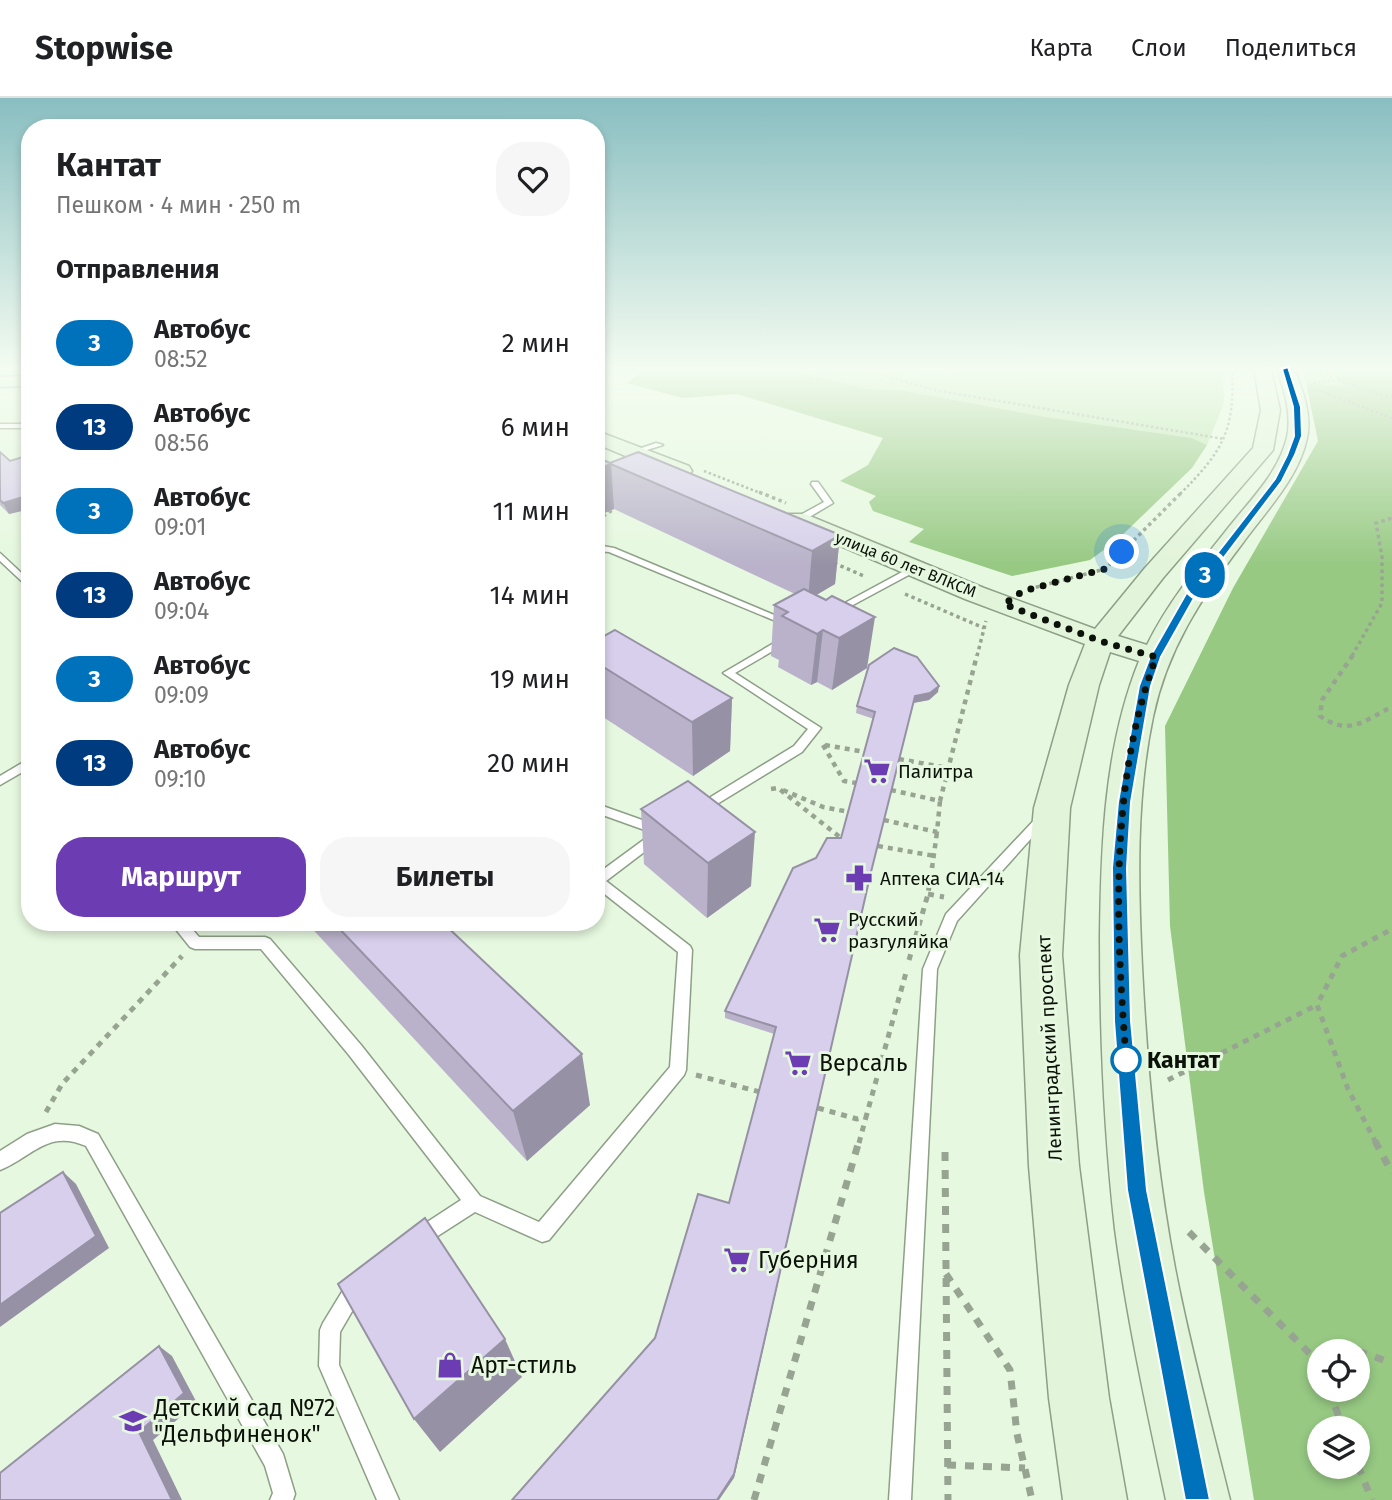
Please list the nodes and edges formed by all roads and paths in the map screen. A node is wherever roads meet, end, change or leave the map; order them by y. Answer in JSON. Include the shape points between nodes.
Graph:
{"nodes":[{"id":1,"x":1197,"y":434,"type":"edge"},
{"id":2,"x":1225,"y":434,"type":"edge"},
{"id":3,"x":1268,"y":434,"type":"edge"},
{"id":4,"x":1298,"y":434,"type":"edge"},
{"id":5,"x":1224,"y":439,"type":"junction"},
{"id":6,"x":605,"y":440,"type":"edge"},
{"id":7,"x":659,"y":445,"type":"dead end"},
{"id":8,"x":634,"y":452,"type":"junction"},
{"id":9,"x":704,"y":481,"type":"edge"},
{"id":10,"x":815,"y":484,"type":"dead end"},
{"id":11,"x":614,"y":509,"type":"edge"},
{"id":12,"x":775,"y":510,"type":"edge"},
{"id":13,"x":605,"y":515,"type":"edge"},
{"id":14,"x":1392,"y":518,"type":"edge"},
{"id":15,"x":798,"y":520,"type":"junction"},
{"id":16,"x":605,"y":549,"type":"edge"},
{"id":17,"x":0,"y":556,"type":"edge"},
{"id":18,"x":823,"y":559,"type":"edge"},
{"id":19,"x":915,"y":568,"type":"junction"},
{"id":20,"x":21,"y":577,"type":"edge"},
{"id":21,"x":884,"y":585,"type":"junction"},
{"id":22,"x":1004,"y":604,"type":"junction"},
{"id":23,"x":826,"y":617,"type":"edge"},
{"id":24,"x":984,"y":628,"type":"junction"},
{"id":25,"x":1100,"y":641,"type":"junction"},
{"id":26,"x":1156,"y":657,"type":"junction"},
{"id":27,"x":1392,"y":707,"type":"edge"},
{"id":28,"x":825,"y":745,"type":"junction"},
{"id":29,"x":798,"y":749,"type":"junction"},
{"id":30,"x":865,"y":752,"type":"edge"},
{"id":31,"x":899,"y":759,"type":"edge"},
{"id":32,"x":948,"y":768,"type":"junction"},
{"id":33,"x":21,"y":770,"type":"edge"},
{"id":34,"x":0,"y":781,"type":"edge"},
{"id":35,"x":856,"y":783,"type":"edge"},
{"id":36,"x":778,"y":788,"type":"junction"},
{"id":37,"x":891,"y":790,"type":"edge"},
{"id":38,"x":728,"y":793,"type":"junction"},
{"id":39,"x":940,"y":802,"type":"junction"},
{"id":40,"x":1052,"y":808,"type":"junction"},
{"id":41,"x":605,"y":810,"type":"edge"},
{"id":42,"x":849,"y":812,"type":"edge"},
{"id":43,"x":884,"y":820,"type":"edge"},
{"id":44,"x":673,"y":825,"type":"junction"},
{"id":45,"x":937,"y":832,"type":"junction"},
{"id":46,"x":841,"y":838,"type":"edge"},
{"id":47,"x":878,"y":846,"type":"edge"},
{"id":48,"x":935,"y":856,"type":"junction"},
{"id":49,"x":605,"y":875,"type":"edge"},
{"id":50,"x":605,"y":887,"type":"edge"},
{"id":51,"x":928,"y":894,"type":"junction"},
{"id":52,"x":951,"y":918,"type":"junction"},
{"id":53,"x":1392,"y":929,"type":"edge"},
{"id":54,"x":185,"y":931,"type":"edge"},
{"id":55,"x":195,"y":943,"type":"junction"},
{"id":56,"x":1317,"y":1005,"type":"junction"},
{"id":57,"x":678,"y":1070,"type":"junction"},
{"id":58,"x":1168,"y":1080,"type":"dead end"},
{"id":59,"x":760,"y":1092,"type":"edge"},
{"id":60,"x":818,"y":1108,"type":"edge"},
{"id":61,"x":866,"y":1117,"type":"junction"},
{"id":62,"x":38,"y":1136,"type":"junction"},
{"id":63,"x":944,"y":1138,"type":"dead end"},
{"id":64,"x":0,"y":1161,"type":"edge"},
{"id":65,"x":1392,"y":1172,"type":"edge"},
{"id":66,"x":474,"y":1202,"type":"junction"},
{"id":67,"x":1189,"y":1231,"type":"dead end"},
{"id":68,"x":399,"y":1255,"type":"edge"},
{"id":69,"x":946,"y":1272,"type":"junction"},
{"id":70,"x":370,"y":1277,"type":"edge"},
{"id":71,"x":1307,"y":1351,"type":"edge"},
{"id":72,"x":1370,"y":1355,"type":"edge"},
{"id":73,"x":1392,"y":1363,"type":"edge"},
{"id":74,"x":947,"y":1465,"type":"junction"},
{"id":75,"x":1025,"y":1468,"type":"junction"},
{"id":76,"x":1363,"y":1479,"type":"edge"},
{"id":77,"x":757,"y":1497,"type":"edge"},
{"id":78,"x":281,"y":1500,"type":"edge"},
{"id":79,"x":388,"y":1500,"type":"edge"},
{"id":80,"x":901,"y":1500,"type":"edge"},
{"id":81,"x":948,"y":1500,"type":"edge"},
{"id":82,"x":1032,"y":1500,"type":"edge"},
{"id":83,"x":1096,"y":1500,"type":"edge"},
{"id":84,"x":1198,"y":1500,"type":"edge"},
{"id":85,"x":1372,"y":1500,"type":"edge"}],
"edges":[{"from":1,"to":5,"type":"path"},
{"from":2,"to":5,"type":"path"},
{"from":3,"to":25,"type":"main road","name":"Ленинградский проспект","via":[[1263,450]]},
{"from":4,"to":26,"type":"main road","via":[[1279,479],[1192,592]]},
{"from":5,"to":22,"type":"path","via":[[1211,463],[1105,569],[1023,591]]},
{"from":6,"to":8,"type":"main road"},
{"from":7,"to":8,"type":"lane"},
{"from":8,"to":9,"type":"main road"},
{"from":10,"to":15,"type":"lane","via":[[829,503]]},
{"from":11,"to":13,"type":"path"},
{"from":12,"to":15,"type":"main road","name":"улица 60 лет ВЛКСМ"},
{"from":14,"to":27,"type":"path","via":[[1376,523],[1382,603],[1322,700],[1320,716],[1333,727],[1346,730]]},
{"from":15,"to":19,"type":"main road","name":"улица 60 лет ВЛКСМ"},
{"from":16,"to":29,"type":"lane","via":[[802,629],[728,673],[815,728]]},
{"from":17,"to":20,"type":"lane"},
{"from":18,"to":21,"type":"path"},
{"from":19,"to":21,"type":"lane"},
{"from":19,"to":22,"type":"main road","name":"улица 60 лет ВЛКСМ"},
{"from":21,"to":23,"type":"lane"},
{"from":21,"to":24,"type":"path"},
{"from":22,"to":24,"type":"path","via":[[988,616]]},
{"from":22,"to":25,"type":"main road","name":"улица 60 лет ВЛКСМ"},
{"from":24,"to":32,"type":"path"},
{"from":25,"to":26,"type":"main road","name":"улица 60 лет ВЛКСМ"},
{"from":25,"to":40,"type":"main road","name":"Ленинградский проспект"},
{"from":26,"to":84,"type":"main road","via":[[1145,686],[1126,779],[1119,868],[1123,1021],[1142,1226]]},
{"from":28,"to":29,"type":"path"},
{"from":28,"to":30,"type":"path"},
{"from":28,"to":35,"type":"path","via":[[844,780]]},
{"from":29,"to":38,"type":"lane"},
{"from":31,"to":32,"type":"path"},
{"from":32,"to":39,"type":"path"},
{"from":33,"to":34,"type":"lane"},
{"from":36,"to":38,"type":"path"},
{"from":36,"to":42,"type":"path","via":[[823,807]]},
{"from":36,"to":46,"type":"path"},
{"from":37,"to":39,"type":"path"},
{"from":38,"to":44,"type":"lane"},
{"from":39,"to":45,"type":"path"},
{"from":40,"to":52,"type":"lane"},
{"from":40,"to":83,"type":"main road","name":"Ленинградский проспект","via":[[1041,955],[1052,1140],[1079,1398]]},
{"from":41,"to":44,"type":"lane"},
{"from":43,"to":45,"type":"path"},
{"from":44,"to":49,"type":"lane"},
{"from":45,"to":48,"type":"path"},
{"from":47,"to":48,"type":"path"},
{"from":48,"to":51,"type":"path"},
{"from":50,"to":57,"type":"lane","via":[[685,950]]},
{"from":51,"to":52,"type":"path","via":[[954,899]]},
{"from":51,"to":61,"type":"path"},
{"from":52,"to":80,"type":"lane","via":[[930,969]]},
{"from":53,"to":56,"type":"path","via":[[1342,956]]},
{"from":54,"to":55,"type":"lane"},
{"from":55,"to":62,"type":"path","via":[[62,1084]]},
{"from":55,"to":66,"type":"lane","via":[[265,943]]},
{"from":56,"to":58,"type":"path"},
{"from":56,"to":65,"type":"path","via":[[1348,1089]]},
{"from":57,"to":59,"type":"path"},
{"from":57,"to":66,"type":"lane","via":[[542,1233]]},
{"from":60,"to":61,"type":"path","via":[[857,1119]]},
{"from":61,"to":77,"type":"path"},
{"from":62,"to":64,"type":"lane"},
{"from":62,"to":78,"type":"lane","via":[[75,1130],[92,1140],[275,1462],[284,1494]]},
{"from":63,"to":69,"type":"path"},
{"from":66,"to":68,"type":"lane"},
{"from":67,"to":71,"type":"path"},
{"from":69,"to":74,"type":"path"},
{"from":69,"to":75,"type":"path","via":[[1010,1370]]},
{"from":70,"to":79,"type":"lane","via":[[351,1293],[330,1330],[329,1366]]},
{"from":72,"to":73,"type":"path"},
{"from":74,"to":75,"type":"path"},
{"from":74,"to":81,"type":"path"},
{"from":75,"to":82,"type":"path"},
{"from":76,"to":85,"type":"path"}]}
